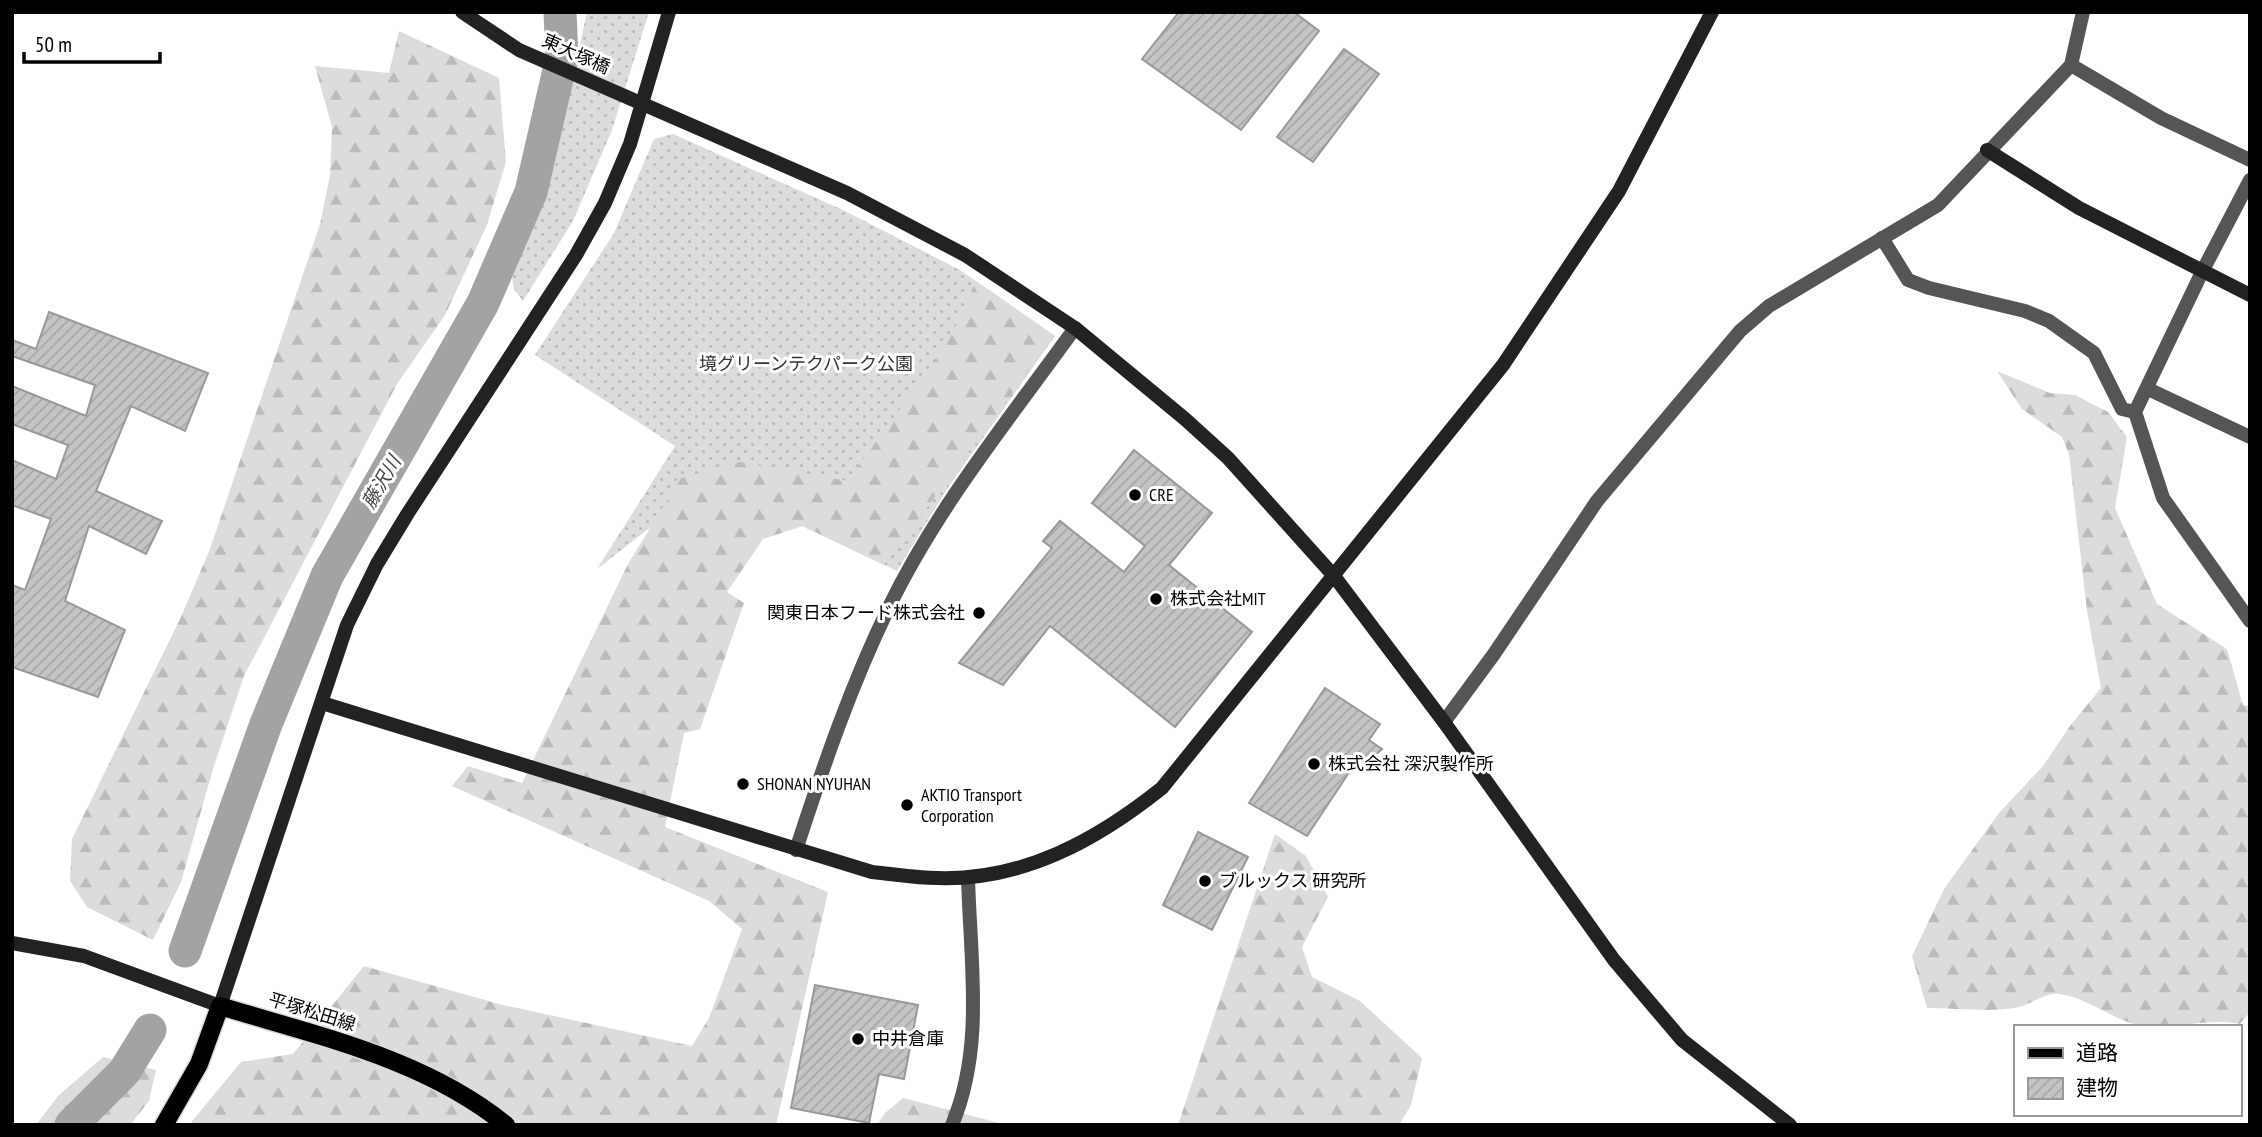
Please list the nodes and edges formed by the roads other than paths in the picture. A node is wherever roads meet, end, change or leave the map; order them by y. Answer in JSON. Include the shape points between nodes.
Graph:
{"nodes":[{"id":1,"x":462,"y":12,"type":"edge"},
{"id":2,"x":668,"y":12,"type":"edge"},
{"id":3,"x":1712,"y":12,"type":"edge"},
{"id":4,"x":2083,"y":12,"type":"edge"},
{"id":5,"x":2071,"y":65,"type":"junction"},
{"id":6,"x":640,"y":104,"type":"junction"},
{"id":7,"x":1987,"y":150,"type":"junction"},
{"id":8,"x":2250,"y":160,"type":"edge"},
{"id":9,"x":2250,"y":180,"type":"edge"},
{"id":10,"x":1882,"y":238,"type":"junction"},
{"id":11,"x":2202,"y":272,"type":"junction"},
{"id":12,"x":2250,"y":295,"type":"edge"},
{"id":13,"x":1075,"y":328,"type":"junction"},
{"id":14,"x":2148,"y":389,"type":"junction"},
{"id":15,"x":2135,"y":412,"type":"junction"},
{"id":16,"x":2250,"y":437,"type":"edge"},
{"id":17,"x":1334,"y":576,"type":"junction"},
{"id":18,"x":2250,"y":621,"type":"edge"},
{"id":19,"x":322,"y":702,"type":"junction"},
{"id":20,"x":1444,"y":722,"type":"junction"},
{"id":21,"x":796,"y":850,"type":"junction"},
{"id":22,"x":968,"y":877,"type":"junction"},
{"id":23,"x":12,"y":943,"type":"edge"},
{"id":24,"x":220,"y":1006,"type":"junction"},
{"id":25,"x":164,"y":1125,"type":"edge"},
{"id":26,"x":506,"y":1125,"type":"edge"},
{"id":27,"x":952,"y":1125,"type":"edge"},
{"id":28,"x":1790,"y":1125,"type":"edge"}],
"edges":[{"from":1,"to":6,"type":"street","name":"東大塚橋","via":[[519,50]]},
{"from":2,"to":6,"type":"street"},
{"from":3,"to":17,"type":"street","via":[[1619,191],[1511,354]]},
{"from":4,"to":5,"type":"street"},
{"from":5,"to":7,"type":"street"},
{"from":5,"to":8,"type":"street","via":[[2161,118]]},
{"from":6,"to":13,"type":"street","name":"東大塚橋","via":[[859,200],[965,256]]},
{"from":6,"to":19,"type":"street","via":[[630,144],[582,245],[377,564],[347,625]]},
{"from":7,"to":10,"type":"street","via":[[1938,205]]},
{"from":7,"to":11,"type":"street","via":[[2079,208]]},
{"from":9,"to":11,"type":"street"},
{"from":10,"to":15,"type":"street","via":[[1908,280],[2049,321],[2094,354],[2122,409]]},
{"from":10,"to":20,"type":"street","via":[[1769,306],[1740,331],[1597,501]]},
{"from":11,"to":12,"type":"street"},
{"from":11,"to":14,"type":"street"},
{"from":13,"to":17,"type":"street","name":"東大塚橋","via":[[1228,458]]},
{"from":13,"to":21,"type":"street","via":[[951,499],[890,606],[837,725]]},
{"from":14,"to":15,"type":"street"},
{"from":14,"to":16,"type":"street"},
{"from":15,"to":18,"type":"street","via":[[2163,498]]},
{"from":17,"to":20,"type":"street","name":"東大塚橋"},
{"from":17,"to":22,"type":"street","via":[[1162,788],[1091,839],[1033,865]]},
{"from":19,"to":21,"type":"street"},
{"from":19,"to":24,"type":"street"},
{"from":20,"to":28,"type":"street","name":"東大塚橋","via":[[1614,961],[1682,1040]]},
{"from":21,"to":22,"type":"street","via":[[872,872]]},
{"from":22,"to":27,"type":"street","via":[[973,1054],[964,1098]]},
{"from":23,"to":24,"type":"street","via":[[84,956]]},
{"from":24,"to":25,"type":"main road","via":[[200,1064]]},
{"from":24,"to":26,"type":"main road","name":"平塚松田線","via":[[385,1057],[478,1102]]}]}
